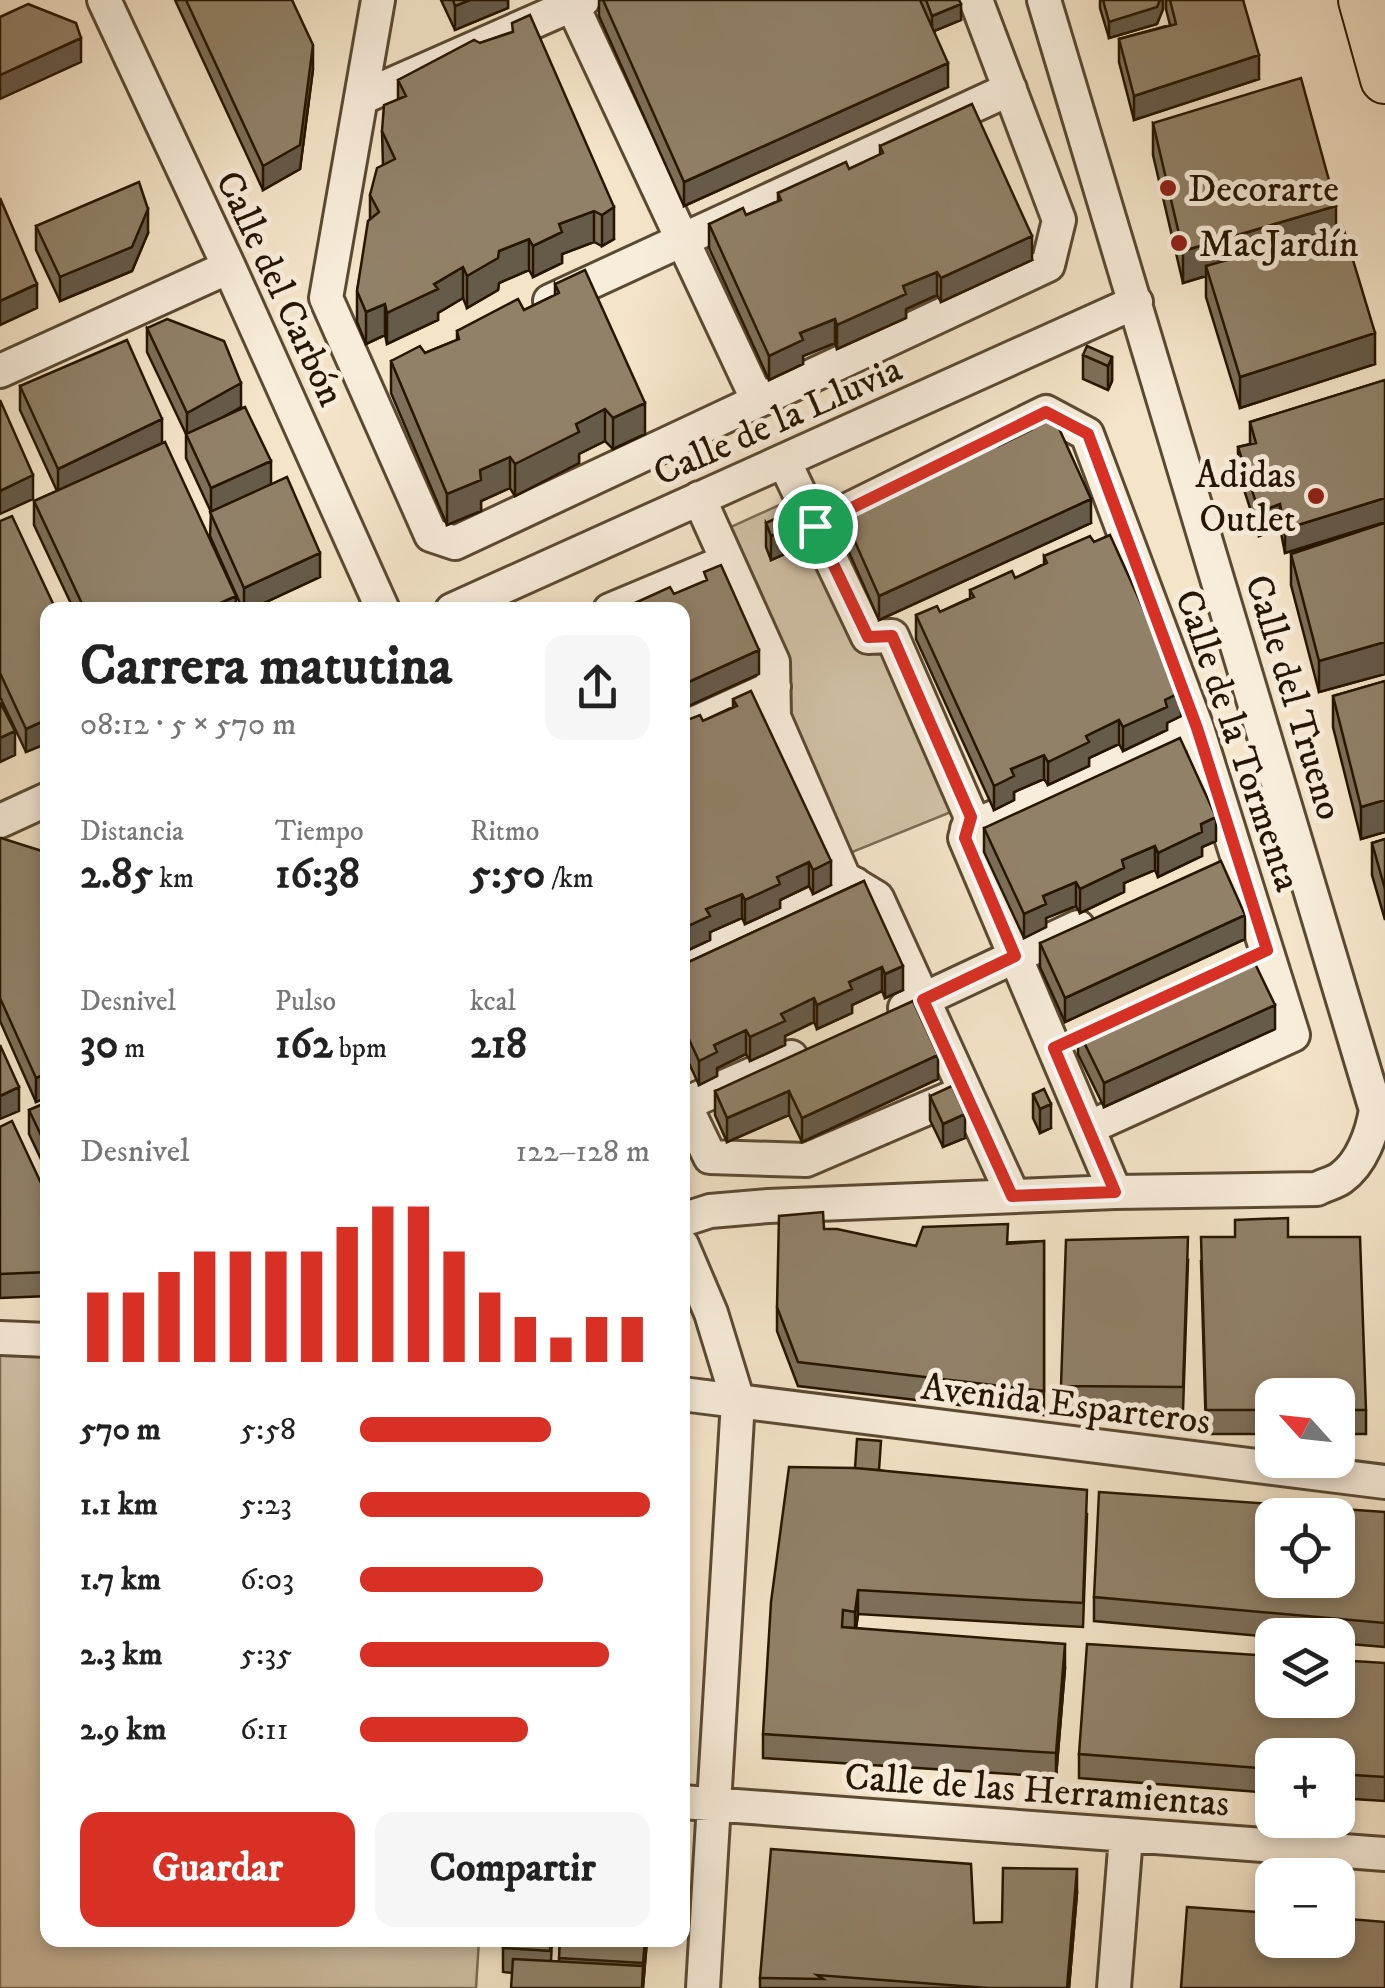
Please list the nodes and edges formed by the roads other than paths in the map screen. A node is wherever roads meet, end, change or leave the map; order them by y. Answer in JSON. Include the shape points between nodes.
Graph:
{"nodes":[{"id":1,"x":104,"y":0,"type":"edge"},
{"id":2,"x":378,"y":0,"type":"edge"},
{"id":3,"x":976,"y":0,"type":"edge"},
{"id":4,"x":1044,"y":0,"type":"edge"},
{"id":5,"x":1363,"y":0,"type":"edge"},
{"id":6,"x":576,"y":2,"type":"edge"},
{"id":7,"x":1385,"y":79,"type":"edge"},
{"id":8,"x":1010,"y":89,"type":"junction"},
{"id":9,"x":360,"y":98,"type":"junction"},
{"id":10,"x":683,"y":240,"type":"junction"},
{"id":11,"x":229,"y":267,"type":"junction"},
{"id":12,"x":1136,"y":302,"type":"junction"},
{"id":13,"x":524,"y":313,"type":"edge"},
{"id":14,"x":0,"y":370,"type":"edge"},
{"id":15,"x":400,"y":370,"type":"edge"},
{"id":16,"x":365,"y":386,"type":"junction"},
{"id":17,"x":758,"y":401,"type":"junction"},
{"id":18,"x":784,"y":461,"type":"junction"},
{"id":19,"x":700,"y":498,"type":"junction"},
{"id":20,"x":815,"y":526,"type":"junction"},
{"id":21,"x":1122,"y":528,"type":"junction"},
{"id":22,"x":1087,"y":544,"type":"edge"},
{"id":23,"x":727,"y":561,"type":"junction"},
{"id":24,"x":379,"y":602,"type":"edge"},
{"id":25,"x":470,"y":602,"type":"edge"},
{"id":26,"x":629,"y":602,"type":"edge"},
{"id":27,"x":927,"y":620,"type":"edge"},
{"id":28,"x":892,"y":636,"type":"junction"},
{"id":29,"x":774,"y":687,"type":"junction"},
{"id":30,"x":690,"y":725,"type":"edge"},
{"id":31,"x":1197,"y":728,"type":"junction"},
{"id":32,"x":40,"y":803,"type":"edge"},
{"id":33,"x":0,"y":821,"type":"edge"},
{"id":34,"x":967,"y":829,"type":"junction"},
{"id":35,"x":1237,"y":854,"type":"junction"},
{"id":36,"x":1203,"y":870,"type":"edge"},
{"id":37,"x":855,"y":884,"type":"junction"},
{"id":38,"x":1100,"y":917,"type":"edge"},
{"id":39,"x":1267,"y":950,"type":"junction"},
{"id":40,"x":1015,"y":956,"type":"junction"},
{"id":41,"x":690,"y":960,"type":"edge"},
{"id":42,"x":1231,"y":966,"type":"edge"},
{"id":43,"x":923,"y":1000,"type":"junction"},
{"id":44,"x":872,"y":1022,"type":"edge"},
{"id":45,"x":1089,"y":1031,"type":"edge"},
{"id":46,"x":821,"y":1044,"type":"edge"},
{"id":47,"x":1054,"y":1048,"type":"junction"},
{"id":48,"x":965,"y":1092,"type":"junction"},
{"id":49,"x":690,"y":1099,"type":"edge"},
{"id":50,"x":690,"y":1115,"type":"edge"},
{"id":51,"x":1088,"y":1128,"type":"junction"},
{"id":52,"x":1115,"y":1192,"type":"junction"},
{"id":53,"x":1012,"y":1196,"type":"junction"},
{"id":54,"x":690,"y":1218,"type":"edge"},
{"id":55,"x":690,"y":1263,"type":"edge"},
{"id":56,"x":0,"y":1338,"type":"edge"},
{"id":57,"x":40,"y":1340,"type":"edge"},
{"id":58,"x":690,"y":1395,"type":"edge"},
{"id":59,"x":738,"y":1401,"type":"junction"},
{"id":60,"x":1385,"y":1482,"type":"edge"},
{"id":61,"x":698,"y":1804,"type":"edge"},
{"id":62,"x":1126,"y":1836,"type":"junction"},
{"id":63,"x":1385,"y":1854,"type":"edge"},
{"id":64,"x":702,"y":1988,"type":"edge"},
{"id":65,"x":1114,"y":1988,"type":"edge"}],
"edges":[{"from":1,"to":11,"type":"street","name":"Calle del Carbón"},
{"from":2,"to":9,"type":"street"},
{"from":3,"to":8,"type":"street"},
{"from":4,"to":12,"type":"street","name":"Calle del Trueno"},
{"from":5,"to":7,"type":"highway"},
{"from":6,"to":9,"type":"street"},
{"from":6,"to":10,"type":"street"},
{"from":8,"to":10,"type":"street"},
{"from":8,"to":17,"type":"street","via":[[1059,220],[1048,265]]},
{"from":9,"to":16,"type":"street","via":[[326,298]]},
{"from":10,"to":13,"type":"street"},
{"from":10,"to":17,"type":"street"},
{"from":11,"to":14,"type":"street"},
{"from":11,"to":24,"type":"street","name":"Calle del Carbón"},
{"from":12,"to":18,"type":"street","name":"Calle de la Lluvia"},
{"from":12,"to":52,"type":"street","name":"Calle del Trueno","via":[[1376,1110],[1356,1160],[1342,1178],[1317,1188]]},
{"from":15,"to":16,"type":"street"},
{"from":16,"to":17,"type":"street","via":[[431,536],[455,543]]},
{"from":18,"to":19,"type":"street","name":"Calle de la Lluvia"},
{"from":18,"to":20,"type":"street"},
{"from":19,"to":23,"type":"street"},
{"from":19,"to":25,"type":"street","name":"Calle de la Lluvia"},
{"from":20,"to":21,"type":"street","name":"Calle de la Tormenta","via":[[1046,412],[1088,434]]},
{"from":20,"to":28,"type":"street","via":[[868,637]]},
{"from":21,"to":22,"type":"street"},
{"from":21,"to":31,"type":"street","name":"Calle de la Tormenta"},
{"from":23,"to":26,"type":"street"},
{"from":23,"to":29,"type":"street","via":[[774,662]]},
{"from":27,"to":28,"type":"street"},
{"from":28,"to":34,"type":"street","via":[[971,817]]},
{"from":29,"to":30,"type":"street"},
{"from":29,"to":37,"type":"street","via":[[774,717],[844,878]]},
{"from":31,"to":34,"type":"street"},
{"from":31,"to":35,"type":"street","name":"Calle de la Tormenta"},
{"from":32,"to":33,"type":"street"},
{"from":34,"to":40,"type":"street","via":[[965,838]]},
{"from":35,"to":36,"type":"street"},
{"from":35,"to":39,"type":"street","name":"Calle de la Tormenta"},
{"from":37,"to":41,"type":"street"},
{"from":37,"to":43,"type":"street","via":[[876,898]]},
{"from":38,"to":40,"type":"street"},
{"from":39,"to":42,"type":"street"},
{"from":39,"to":51,"type":"street","name":"Calle de la Tormenta","via":[[1293,1035]]},
{"from":40,"to":43,"type":"street"},
{"from":40,"to":47,"type":"street"},
{"from":43,"to":44,"type":"street"},
{"from":43,"to":48,"type":"street"},
{"from":45,"to":47,"type":"street"},
{"from":46,"to":49,"type":"street"},
{"from":47,"to":51,"type":"street"},
{"from":48,"to":50,"type":"street","via":[[806,1160],[710,1157]]},
{"from":48,"to":53,"type":"street"},
{"from":51,"to":52,"type":"street"},
{"from":52,"to":53,"type":"street","name":"Calle del Trueno"},
{"from":53,"to":54,"type":"street","name":"Calle del Trueno","via":[[740,1207]]},
{"from":55,"to":59,"type":"street"},
{"from":56,"to":57,"type":"street"},
{"from":58,"to":59,"type":"street","name":"Avenida Esparteros"},
{"from":59,"to":60,"type":"street","name":"Avenida Esparteros"},
{"from":59,"to":61,"type":"street"},
{"from":61,"to":62,"type":"street","name":"Calle de las Herramientas"},
{"from":61,"to":64,"type":"street"},
{"from":62,"to":63,"type":"street","name":"Calle de las Herramientas"},
{"from":62,"to":65,"type":"street"}]}
